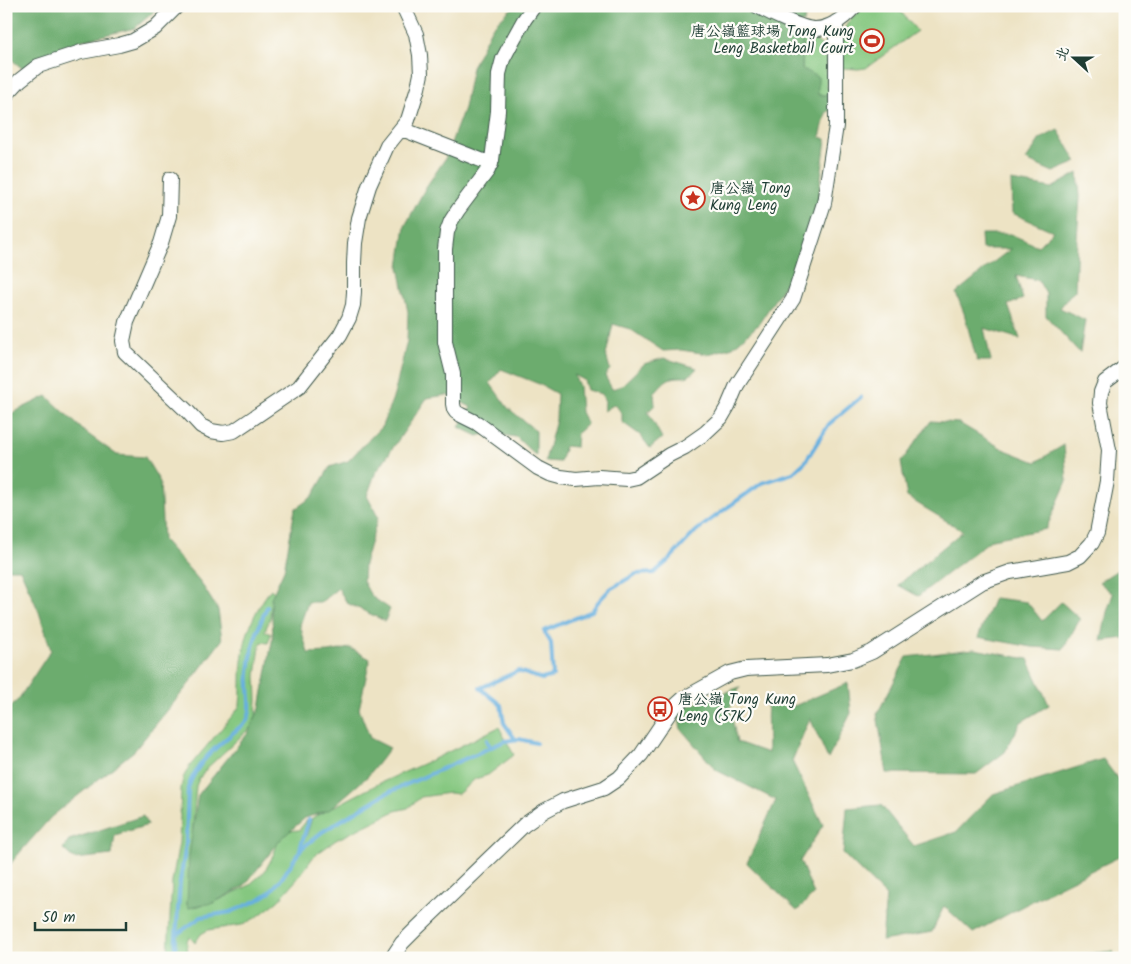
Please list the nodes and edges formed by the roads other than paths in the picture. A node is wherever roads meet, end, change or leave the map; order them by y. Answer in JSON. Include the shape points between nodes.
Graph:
{"nodes":[{"id":1,"x":176,"y":6,"type":"edge"},
{"id":2,"x":403,"y":6,"type":"edge"},
{"id":3,"x":534,"y":6,"type":"edge"},
{"id":4,"x":757,"y":6,"type":"edge"},
{"id":5,"x":855,"y":6,"type":"edge"},
{"id":6,"x":836,"y":22,"type":"junction"},
{"id":7,"x":6,"y":95,"type":"edge"},
{"id":8,"x":402,"y":129,"type":"junction"},
{"id":9,"x":491,"y":164,"type":"junction"},
{"id":10,"x":170,"y":179,"type":"dead end"},
{"id":11,"x":1125,"y":367,"type":"edge"},
{"id":12,"x":392,"y":958,"type":"edge"}],
"edges":[{"from":1,"to":7,"type":"street","via":[[155,28],[138,39],[38,66]]},
{"from":2,"to":8,"type":"street","via":[[416,34],[421,74],[408,120]]},
{"from":3,"to":9,"type":"street","via":[[514,38],[499,74]]},
{"from":4,"to":6,"type":"street","via":[[804,28],[820,29]]},
{"from":5,"to":6,"type":"street"},
{"from":6,"to":9,"type":"street","via":[[836,126],[824,203],[793,299],[737,385],[721,418],[685,447],[636,477],[560,478],[538,468],[454,409],[453,374],[445,342],[447,232],[458,210]]},
{"from":8,"to":9,"type":"street"},
{"from":8,"to":10,"type":"street","via":[[387,146],[369,186],[355,243],[353,305],[340,335],[299,387],[234,431],[223,433],[202,426],[125,352],[123,341],[127,322],[161,243],[169,216]]},
{"from":11,"to":12,"type":"street","via":[[1105,382],[1101,392],[1100,403],[1110,450],[1107,481],[1097,533],[1080,556],[1068,562],[1010,572],[982,582],[872,652],[853,660],[827,665],[746,669],[730,673],[683,700],[672,709],[641,755],[619,778],[604,788],[564,801],[524,825],[418,926]]}]}
